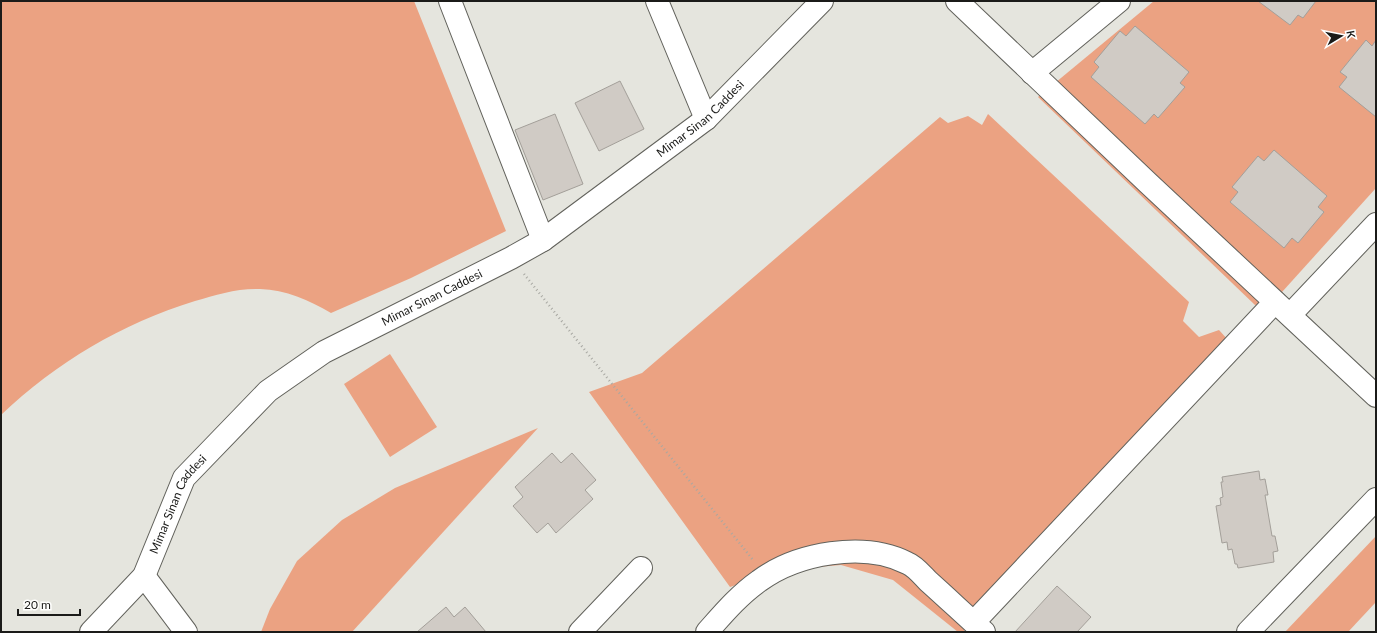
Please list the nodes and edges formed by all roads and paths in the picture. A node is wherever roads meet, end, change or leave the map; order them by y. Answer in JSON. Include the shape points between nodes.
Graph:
{"nodes":[{"id":1,"x":450,"y":1,"type":"edge"},
{"id":2,"x":657,"y":1,"type":"edge"},
{"id":3,"x":822,"y":1,"type":"edge"},
{"id":4,"x":957,"y":1,"type":"edge"},
{"id":5,"x":1119,"y":1,"type":"edge"},
{"id":6,"x":1032,"y":73,"type":"junction"},
{"id":7,"x":706,"y":119,"type":"junction"},
{"id":8,"x":1376,"y":224,"type":"edge"},
{"id":9,"x":543,"y":240,"type":"junction"},
{"id":10,"x":511,"y":258,"type":"junction"},
{"id":11,"x":1282,"y":308,"type":"junction"},
{"id":12,"x":1376,"y":396,"type":"edge"},
{"id":13,"x":1376,"y":499,"type":"edge"},
{"id":14,"x":641,"y":568,"type":"dead end"},
{"id":15,"x":144,"y":576,"type":"junction"},
{"id":16,"x":766,"y":576,"type":"junction"},
{"id":17,"x":979,"y":627,"type":"edge"},
{"id":18,"x":91,"y":632,"type":"edge"},
{"id":19,"x":186,"y":632,"type":"edge"},
{"id":20,"x":580,"y":632,"type":"edge"},
{"id":21,"x":707,"y":632,"type":"edge"},
{"id":22,"x":1248,"y":632,"type":"edge"}],
"edges":[{"from":1,"to":9,"type":"street"},
{"from":2,"to":7,"type":"street"},
{"from":3,"to":7,"type":"street","name":"Mimar Sinan Caddesi"},
{"from":4,"to":6,"type":"street"},
{"from":5,"to":6,"type":"street"},
{"from":6,"to":11,"type":"street"},
{"from":7,"to":9,"type":"street","name":"Mimar Sinan Caddesi"},
{"from":8,"to":11,"type":"street"},
{"from":9,"to":10,"type":"street","name":"Mimar Sinan Caddesi"},
{"from":10,"to":15,"type":"street","name":"Mimar Sinan Caddesi","via":[[324,352],[268,391],[184,478]]},
{"from":10,"to":16,"type":"path"},
{"from":11,"to":12,"type":"street"},
{"from":11,"to":17,"type":"street"},
{"from":13,"to":22,"type":"street"},
{"from":14,"to":20,"type":"street"},
{"from":15,"to":18,"type":"street","name":"Mimar Sinan Caddesi"},
{"from":15,"to":19,"type":"street"},
{"from":16,"to":17,"type":"street","via":[[800,560],[820,555],[858,552],[892,558],[908,563]]},
{"from":16,"to":21,"type":"street","via":[[742,593]]}]}
